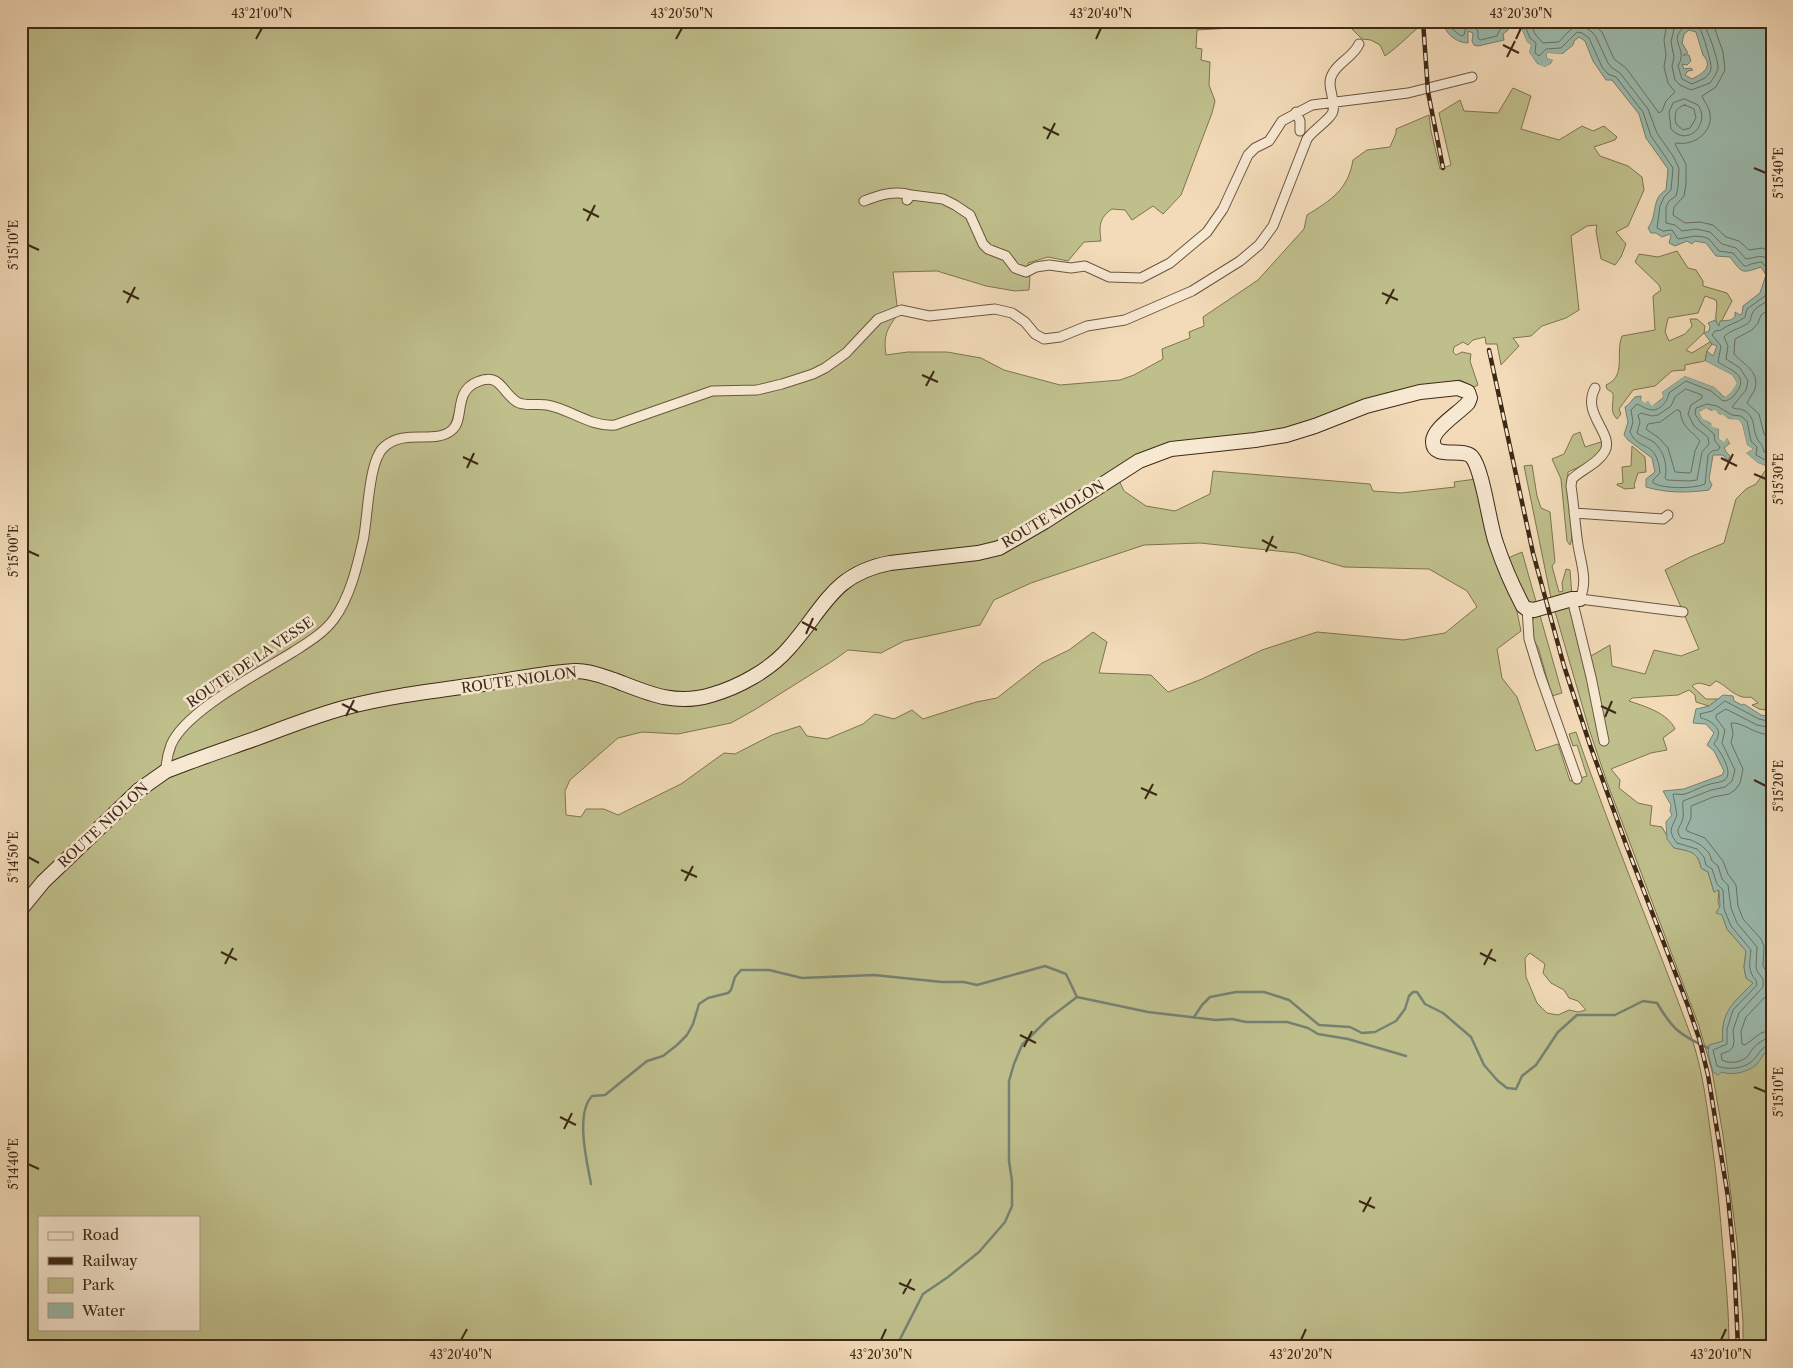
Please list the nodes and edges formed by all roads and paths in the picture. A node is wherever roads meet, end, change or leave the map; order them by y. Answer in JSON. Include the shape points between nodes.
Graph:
{"nodes":[{"id":1,"x":1359,"y":44,"type":"dead end"},
{"id":2,"x":1472,"y":77,"type":"dead end"},
{"id":3,"x":1332,"y":102,"type":"junction"},
{"id":4,"x":1296,"y":112,"type":"junction"},
{"id":5,"x":1300,"y":131,"type":"dead end"},
{"id":6,"x":864,"y":202,"type":"dead end"},
{"id":7,"x":717,"y":384,"type":"dead end"},
{"id":8,"x":1595,"y":388,"type":"dead end"},
{"id":9,"x":707,"y":392,"type":"junction"},
{"id":10,"x":1574,"y":513,"type":"junction"},
{"id":11,"x":1668,"y":515,"type":"dead end"},
{"id":12,"x":1576,"y":599,"type":"junction"},
{"id":13,"x":1527,"y":609,"type":"junction"},
{"id":14,"x":1683,"y":612,"type":"dead end"},
{"id":15,"x":1604,"y":741,"type":"dead end"},
{"id":16,"x":166,"y":771,"type":"junction"},
{"id":17,"x":1577,"y":779,"type":"dead end"},
{"id":18,"x":21,"y":909,"type":"edge"}],
"edges":[{"from":1,"to":3,"type":"street","via":[[1332,74]]},
{"from":2,"to":3,"type":"street","via":[[1408,93]]},
{"from":3,"to":4,"type":"street"},
{"from":3,"to":9,"type":"street","name":"ROUTE DE LA VESSE","via":[[1331,115],[1307,139],[1273,226],[1240,261],[1192,291],[1125,320],[1087,326],[1060,337],[1044,339],[1012,313],[995,309],[929,316],[902,310],[878,319],[852,348],[819,371],[757,390]]},
{"from":4,"to":5,"type":"street"},
{"from":4,"to":6,"type":"street","via":[[1282,121],[1269,141],[1248,155],[1223,209],[1207,232],[1170,263],[1141,278],[1109,277],[1085,266],[1049,265],[1026,272],[1015,268],[1006,256],[988,250],[970,215],[943,199],[909,198],[904,193]]},
{"from":7,"to":9,"type":"street"},
{"from":8,"to":10,"type":"street","via":[[1591,406],[1606,447],[1600,457],[1572,479]]},
{"from":9,"to":16,"type":"street","name":"ROUTE DE LA VESSE","via":[[609,426],[550,405],[517,402],[495,381],[488,379],[474,383],[463,395],[456,425],[450,432],[393,440],[382,449],[375,462],[356,569],[333,621],[311,640],[189,720],[170,745]]},
{"from":10,"to":11,"type":"street","via":[[1662,519]]},
{"from":10,"to":12,"type":"street","via":[[1584,576],[1584,590]]},
{"from":12,"to":13,"type":"street"},
{"from":12,"to":14,"type":"street"},
{"from":12,"to":15,"type":"street"},
{"from":13,"to":16,"type":"street","name":"ROUTE NIOLON","via":[[1495,542],[1473,459],[1465,453],[1440,452],[1432,444],[1439,428],[1469,401],[1468,392],[1453,388],[1383,401],[1286,435],[1164,451],[1138,461],[998,548],[890,563],[860,572],[829,596],[789,649],[770,666],[711,695],[672,700],[589,672],[575,671],[350,706]]},
{"from":13,"to":17,"type":"street","via":[[1529,639]]},
{"from":16,"to":18,"type":"street","name":"ROUTE NIOLON","via":[[122,805],[43,882]]}]}
